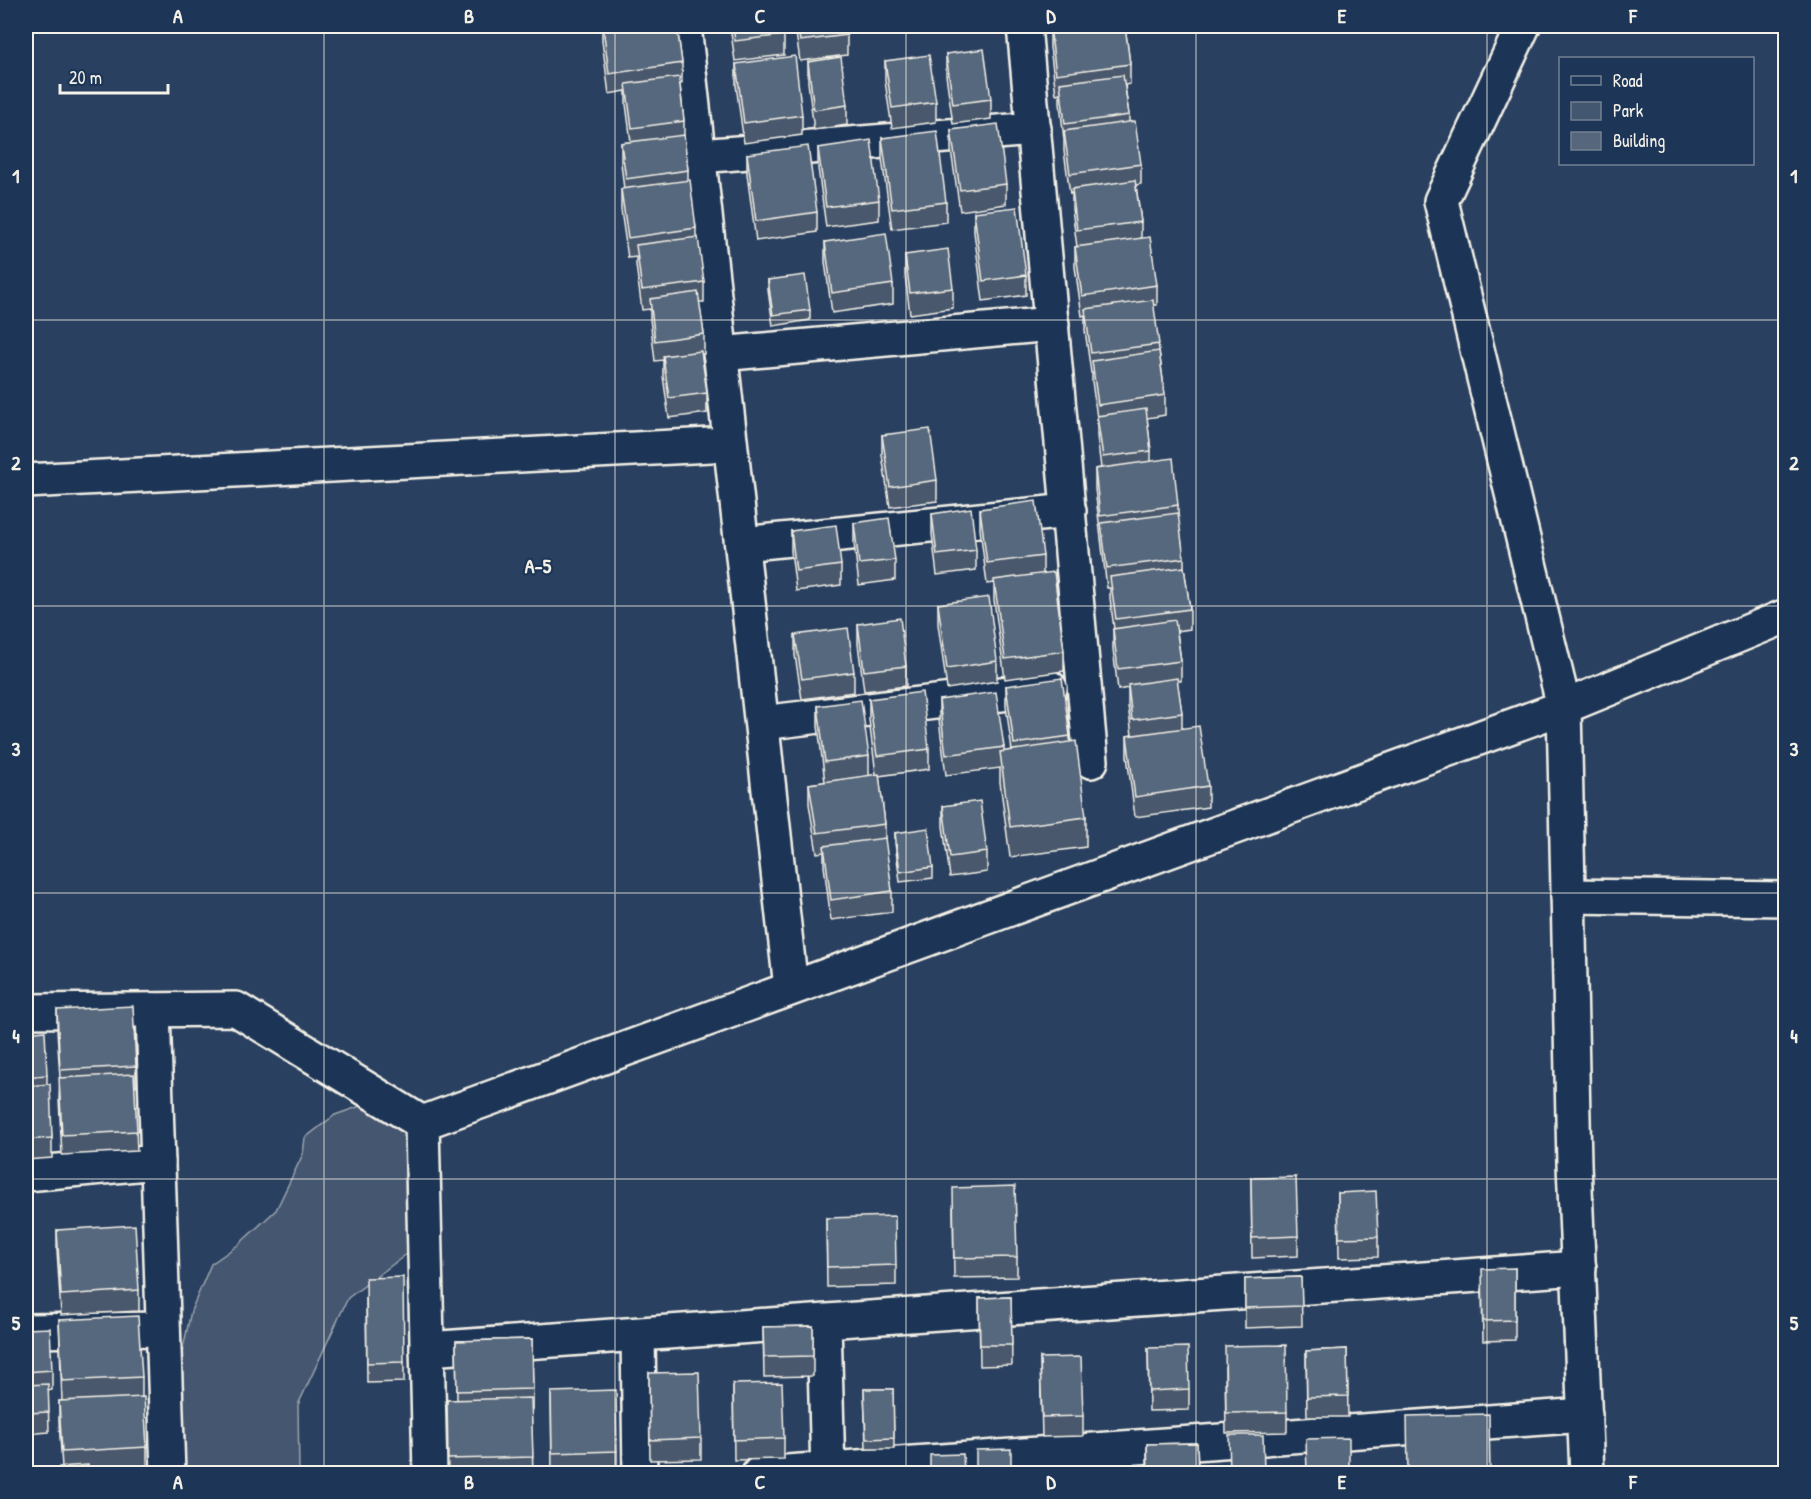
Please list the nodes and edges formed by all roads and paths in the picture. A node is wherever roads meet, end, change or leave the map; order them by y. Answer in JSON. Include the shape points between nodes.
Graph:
{"nodes":[{"id":1,"x":684,"y":26,"type":"edge"},
{"id":2,"x":1024,"y":26,"type":"edge"},
{"id":3,"x":1522,"y":26,"type":"edge"},
{"id":4,"x":1034,"y":129,"type":"junction"},
{"id":5,"x":699,"y":156,"type":"junction"},
{"id":6,"x":1052,"y":324,"type":"junction"},
{"id":7,"x":720,"y":354,"type":"junction"},
{"id":8,"x":730,"y":444,"type":"junction"},
{"id":9,"x":26,"y":481,"type":"edge"},
{"id":10,"x":1069,"y":512,"type":"junction"},
{"id":11,"x":742,"y":544,"type":"junction"},
{"id":12,"x":1785,"y":616,"type":"edge"},
{"id":13,"x":1085,"y":684,"type":"junction"},
{"id":14,"x":1563,"y":707,"type":"junction"},
{"id":15,"x":762,"y":723,"type":"junction"},
{"id":16,"x":1091,"y":761,"type":"dead end"},
{"id":17,"x":1568,"y":896,"type":"junction"},
{"id":18,"x":1785,"y":899,"type":"edge"},
{"id":19,"x":791,"y":988,"type":"junction"},
{"id":20,"x":153,"y":1010,"type":"junction"},
{"id":21,"x":26,"y":1011,"type":"edge"},
{"id":22,"x":422,"y":1123,"type":"junction"},
{"id":23,"x":158,"y":1162,"type":"junction"},
{"id":24,"x":26,"y":1174,"type":"edge"},
{"id":25,"x":1579,"y":1268,"type":"junction"},
{"id":26,"x":824,"y":1322,"type":"junction"},
{"id":27,"x":163,"y":1329,"type":"junction"},
{"id":28,"x":26,"y":1331,"type":"edge"},
{"id":29,"x":638,"y":1335,"type":"junction"},
{"id":30,"x":427,"y":1349,"type":"junction"},
{"id":31,"x":1585,"y":1415,"type":"junction"},
{"id":32,"x":828,"y":1471,"type":"edge"},
{"id":33,"x":168,"y":1473,"type":"edge"},
{"id":34,"x":430,"y":1473,"type":"edge"},
{"id":35,"x":640,"y":1473,"type":"edge"},
{"id":36,"x":759,"y":1473,"type":"edge"},
{"id":37,"x":1587,"y":1473,"type":"edge"}],
"edges":[{"from":1,"to":5,"type":"street"},
{"from":2,"to":4,"type":"street"},
{"from":3,"to":14,"type":"street","via":[[1442,201]]},
{"from":4,"to":5,"type":"street"},
{"from":4,"to":6,"type":"street"},
{"from":5,"to":7,"type":"street"},
{"from":6,"to":7,"type":"street"},
{"from":6,"to":10,"type":"street"},
{"from":7,"to":8,"type":"street"},
{"from":8,"to":9,"type":"street"},
{"from":8,"to":11,"type":"street"},
{"from":10,"to":11,"type":"street"},
{"from":10,"to":13,"type":"street"},
{"from":11,"to":15,"type":"street"},
{"from":12,"to":14,"type":"street"},
{"from":13,"to":15,"type":"street"},
{"from":13,"to":16,"type":"street"},
{"from":14,"to":17,"type":"street"},
{"from":14,"to":19,"type":"street"},
{"from":15,"to":19,"type":"street"},
{"from":17,"to":18,"type":"street"},
{"from":17,"to":25,"type":"street"},
{"from":19,"to":22,"type":"street"},
{"from":20,"to":21,"type":"street"},
{"from":20,"to":22,"type":"street","via":[[236,1009]]},
{"from":20,"to":23,"type":"street"},
{"from":22,"to":30,"type":"street"},
{"from":23,"to":24,"type":"street"},
{"from":23,"to":27,"type":"street"},
{"from":25,"to":26,"type":"street"},
{"from":25,"to":31,"type":"street"},
{"from":26,"to":29,"type":"street"},
{"from":26,"to":32,"type":"street"},
{"from":27,"to":28,"type":"street"},
{"from":27,"to":33,"type":"street"},
{"from":29,"to":30,"type":"street"},
{"from":29,"to":35,"type":"street"},
{"from":30,"to":34,"type":"street"},
{"from":31,"to":32,"type":"street"},
{"from":31,"to":37,"type":"street"},
{"from":32,"to":36,"type":"street"}]}
